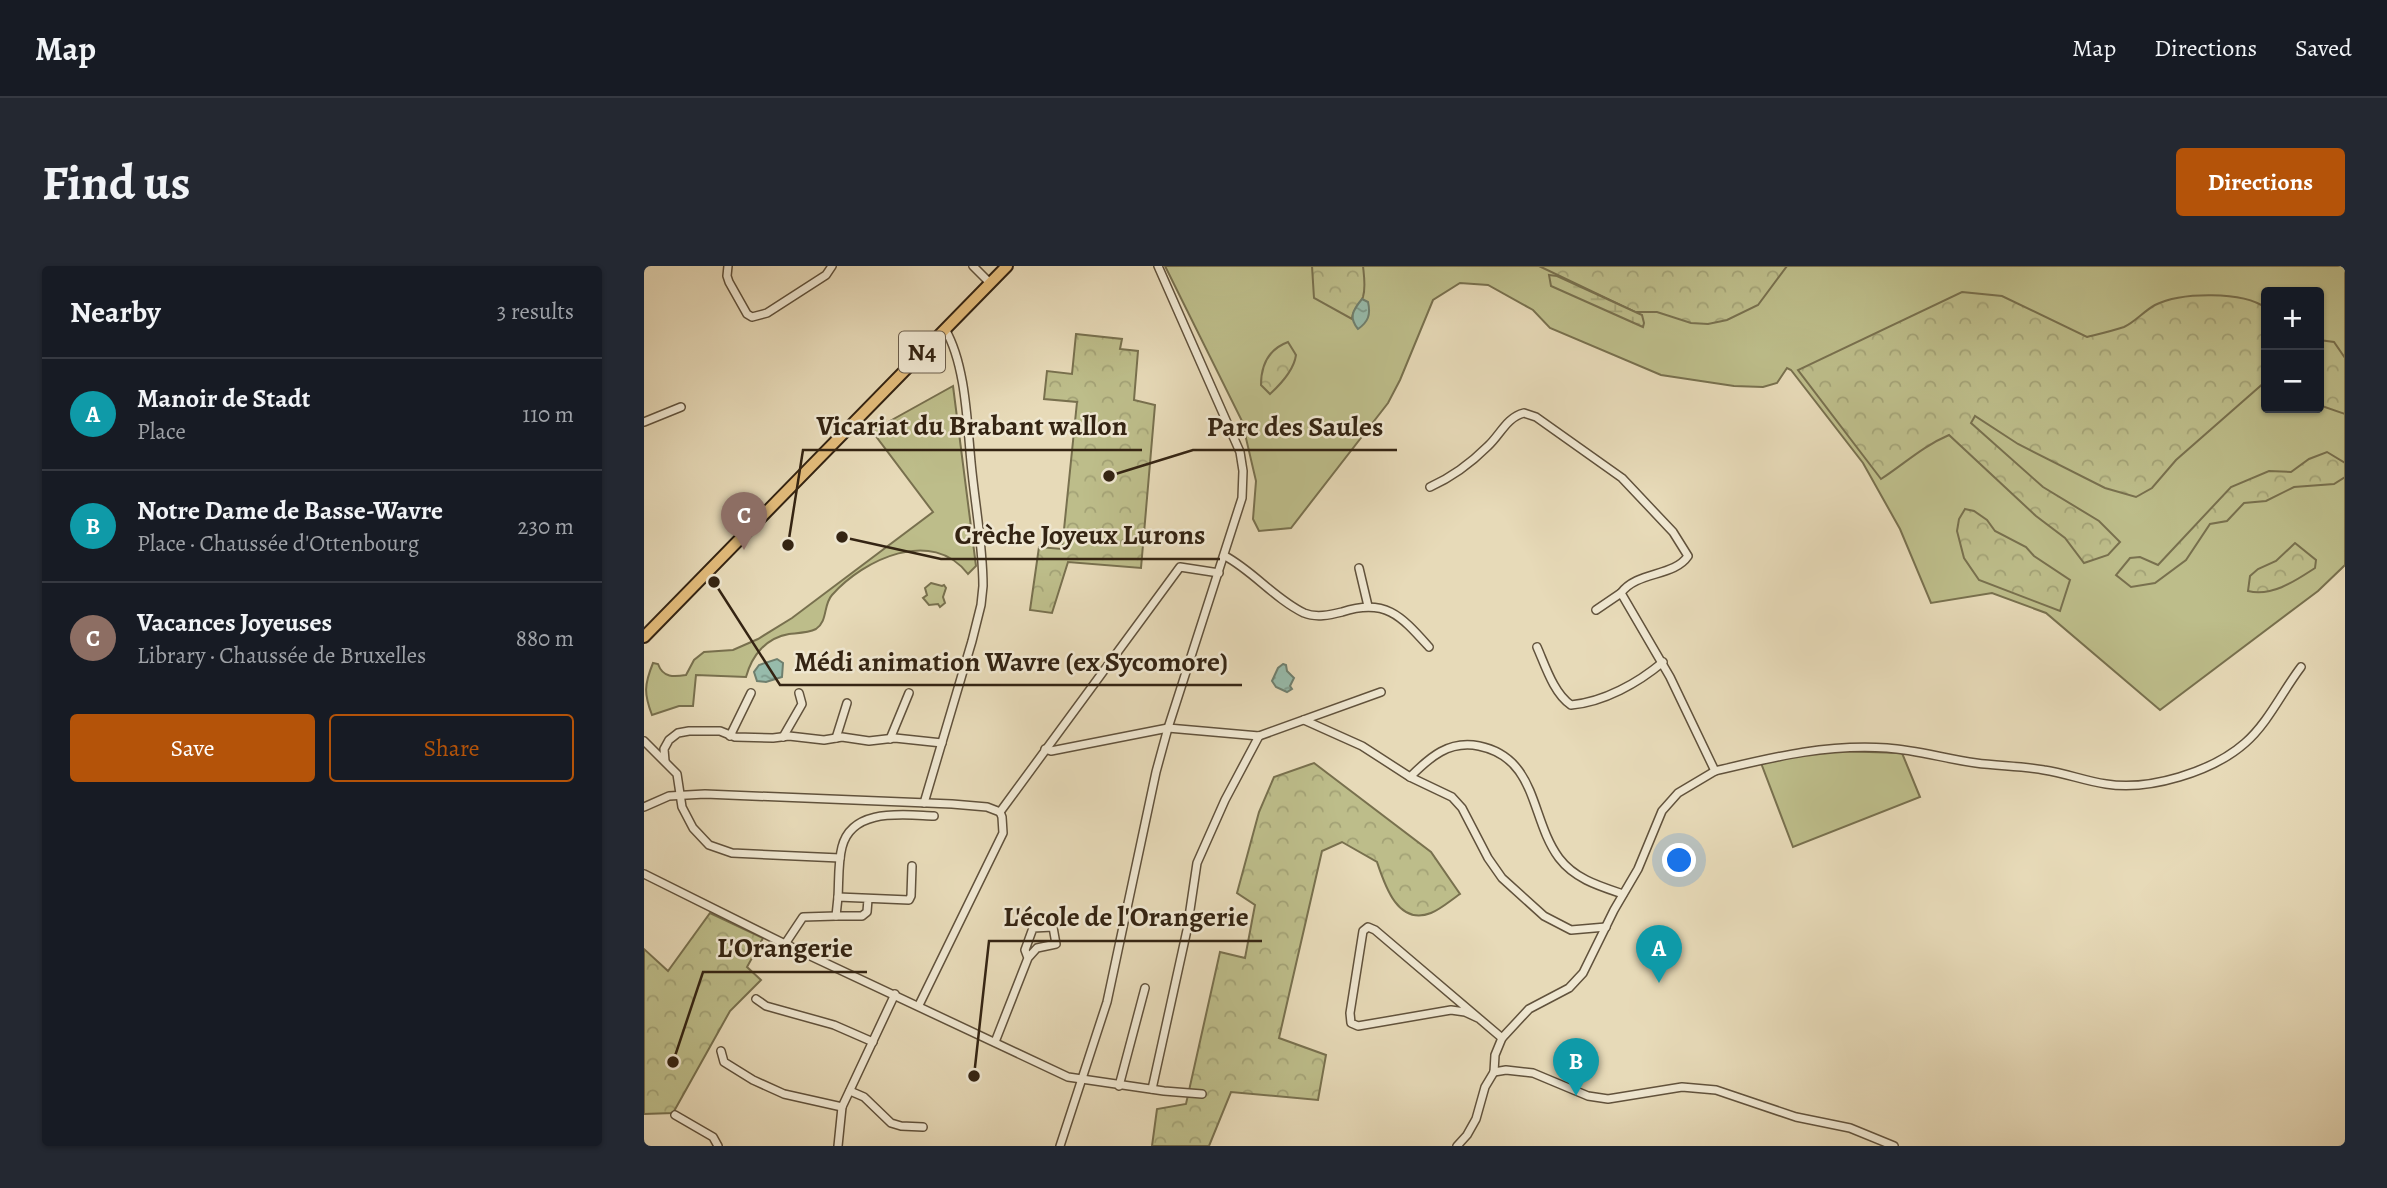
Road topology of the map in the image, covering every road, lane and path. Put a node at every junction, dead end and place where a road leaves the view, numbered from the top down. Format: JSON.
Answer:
{"nodes":[{"id":1,"x":729,"y":266,"type":"edge"},
{"id":2,"x":832,"y":266,"type":"edge"},
{"id":3,"x":973,"y":266,"type":"edge"},
{"id":4,"x":1006,"y":266,"type":"edge"},
{"id":5,"x":1158,"y":266,"type":"edge"},
{"id":6,"x":990,"y":284,"type":"junction"},
{"id":7,"x":945,"y":329,"type":"junction"},
{"id":8,"x":681,"y":407,"type":"dead end"},
{"id":9,"x":644,"y":422,"type":"edge"},
{"id":10,"x":1430,"y":487,"type":"dead end"},
{"id":11,"x":1225,"y":556,"type":"junction"},
{"id":12,"x":1359,"y":568,"type":"dead end"},
{"id":13,"x":1219,"y":573,"type":"junction"},
{"id":14,"x":1621,"y":593,"type":"junction"},
{"id":15,"x":1368,"y":606,"type":"junction"},
{"id":16,"x":1596,"y":610,"type":"dead end"},
{"id":17,"x":644,"y":636,"type":"edge"},
{"id":18,"x":1429,"y":647,"type":"dead end"},
{"id":19,"x":1537,"y":647,"type":"dead end"},
{"id":20,"x":1662,"y":662,"type":"junction"},
{"id":21,"x":2301,"y":667,"type":"dead end"},
{"id":22,"x":1381,"y":692,"type":"dead end"},
{"id":23,"x":751,"y":693,"type":"dead end"},
{"id":24,"x":799,"y":693,"type":"dead end"},
{"id":25,"x":909,"y":693,"type":"dead end"},
{"id":26,"x":847,"y":703,"type":"dead end"},
{"id":27,"x":1304,"y":720,"type":"junction"},
{"id":28,"x":1168,"y":728,"type":"junction"},
{"id":29,"x":730,"y":736,"type":"junction"},
{"id":30,"x":1259,"y":736,"type":"junction"},
{"id":31,"x":783,"y":737,"type":"junction"},
{"id":32,"x":836,"y":738,"type":"junction"},
{"id":33,"x":890,"y":738,"type":"junction"},
{"id":34,"x":644,"y":741,"type":"edge"},
{"id":35,"x":942,"y":743,"type":"junction"},
{"id":36,"x":1045,"y":749,"type":"junction"},
{"id":37,"x":665,"y":761,"type":"junction"},
{"id":38,"x":1715,"y":771,"type":"junction"},
{"id":39,"x":1410,"y":777,"type":"junction"},
{"id":40,"x":679,"y":794,"type":"junction"},
{"id":41,"x":898,"y":802,"type":"junction"},
{"id":42,"x":914,"y":803,"type":"junction"},
{"id":43,"x":924,"y":803,"type":"junction"},
{"id":44,"x":644,"y":807,"type":"edge"},
{"id":45,"x":1000,"y":812,"type":"junction"},
{"id":46,"x":897,"y":815,"type":"junction"},
{"id":47,"x":913,"y":815,"type":"junction"},
{"id":48,"x":934,"y":816,"type":"dead end"},
{"id":49,"x":840,"y":858,"type":"junction"},
{"id":50,"x":912,"y":866,"type":"dead end"},
{"id":51,"x":644,"y":874,"type":"edge"},
{"id":52,"x":1623,"y":894,"type":"junction"},
{"id":53,"x":838,"y":897,"type":"junction"},
{"id":54,"x":868,"y":899,"type":"junction"},
{"id":55,"x":836,"y":916,"type":"junction"},
{"id":56,"x":1606,"y":927,"type":"junction"},
{"id":57,"x":785,"y":943,"type":"junction"},
{"id":58,"x":1028,"y":958,"type":"junction"},
{"id":59,"x":1145,"y":988,"type":"dead end"},
{"id":60,"x":895,"y":995,"type":"junction"},
{"id":61,"x":756,"y":999,"type":"dead end"},
{"id":62,"x":919,"y":1006,"type":"junction"},
{"id":63,"x":1478,"y":1018,"type":"junction"},
{"id":64,"x":1503,"y":1038,"type":"junction"},
{"id":65,"x":873,"y":1042,"type":"junction"},
{"id":66,"x":995,"y":1042,"type":"junction"},
{"id":67,"x":721,"y":1051,"type":"dead end"},
{"id":68,"x":1494,"y":1072,"type":"junction"},
{"id":69,"x":1081,"y":1081,"type":"junction"},
{"id":70,"x":1119,"y":1086,"type":"junction"},
{"id":71,"x":1152,"y":1089,"type":"junction"},
{"id":72,"x":850,"y":1091,"type":"junction"},
{"id":73,"x":1202,"y":1094,"type":"dead end"},
{"id":74,"x":842,"y":1107,"type":"junction"},
{"id":75,"x":675,"y":1115,"type":"dead end"},
{"id":76,"x":923,"y":1127,"type":"dead end"},
{"id":77,"x":718,"y":1146,"type":"edge"},
{"id":78,"x":838,"y":1146,"type":"edge"},
{"id":79,"x":1060,"y":1146,"type":"edge"},
{"id":80,"x":1457,"y":1146,"type":"edge"},
{"id":81,"x":1894,"y":1146,"type":"edge"}],
"edges":[{"from":1,"to":2,"type":"street"},
{"from":3,"to":6,"type":"street"},
{"from":4,"to":6,"type":"main road","number":"N4"},
{"from":5,"to":11,"type":"street"},
{"from":6,"to":7,"type":"main road","number":"N4"},
{"from":7,"to":17,"type":"main road","number":"N4"},
{"from":7,"to":35,"type":"street"},
{"from":8,"to":9,"type":"street"},
{"from":10,"to":14,"type":"street"},
{"from":11,"to":13,"type":"street"},
{"from":11,"to":15,"type":"street"},
{"from":12,"to":15,"type":"street"},
{"from":13,"to":28,"type":"street"},
{"from":13,"to":36,"type":"street"},
{"from":14,"to":16,"type":"street"},
{"from":14,"to":20,"type":"street"},
{"from":15,"to":18,"type":"street"},
{"from":19,"to":20,"type":"street"},
{"from":20,"to":38,"type":"street"},
{"from":21,"to":38,"type":"street"},
{"from":22,"to":27,"type":"street"},
{"from":23,"to":29,"type":"street"},
{"from":24,"to":31,"type":"street"},
{"from":25,"to":33,"type":"street"},
{"from":26,"to":32,"type":"street"},
{"from":27,"to":30,"type":"street"},
{"from":27,"to":39,"type":"street"},
{"from":28,"to":30,"type":"street"},
{"from":28,"to":36,"type":"street"},
{"from":28,"to":69,"type":"street"},
{"from":29,"to":31,"type":"street"},
{"from":29,"to":37,"type":"street"},
{"from":30,"to":71,"type":"street"},
{"from":31,"to":32,"type":"street"},
{"from":32,"to":33,"type":"street"},
{"from":33,"to":35,"type":"street"},
{"from":34,"to":37,"type":"street"},
{"from":35,"to":43,"type":"street"},
{"from":36,"to":45,"type":"street"},
{"from":37,"to":40,"type":"street"},
{"from":38,"to":52,"type":"street"},
{"from":39,"to":52,"type":"street"},
{"from":39,"to":56,"type":"street"},
{"from":40,"to":41,"type":"street"},
{"from":40,"to":44,"type":"street"},
{"from":40,"to":49,"type":"street"},
{"from":41,"to":42,"type":"street"},
{"from":41,"to":46,"type":"street"},
{"from":42,"to":43,"type":"street"},
{"from":42,"to":47,"type":"street"},
{"from":43,"to":45,"type":"street"},
{"from":45,"to":62,"type":"street"},
{"from":46,"to":47,"type":"street"},
{"from":46,"to":49,"type":"street"},
{"from":47,"to":48,"type":"street"},
{"from":49,"to":53,"type":"street"},
{"from":50,"to":54,"type":"street"},
{"from":51,"to":57,"type":"street"},
{"from":52,"to":56,"type":"street"},
{"from":53,"to":54,"type":"street"},
{"from":53,"to":55,"type":"street"},
{"from":54,"to":55,"type":"street"},
{"from":55,"to":57,"type":"street"},
{"from":56,"to":64,"type":"street"},
{"from":57,"to":60,"type":"street"},
{"from":58,"to":58,"type":"street"},
{"from":58,"to":66,"type":"street"},
{"from":59,"to":70,"type":"street"},
{"from":60,"to":62,"type":"street"},
{"from":60,"to":65,"type":"street"},
{"from":61,"to":65,"type":"street"},
{"from":62,"to":66,"type":"street"},
{"from":63,"to":63,"type":"street"},
{"from":63,"to":64,"type":"street"},
{"from":64,"to":68,"type":"street"},
{"from":65,"to":72,"type":"street"},
{"from":66,"to":69,"type":"street"},
{"from":67,"to":74,"type":"street"},
{"from":68,"to":80,"type":"street"},
{"from":68,"to":81,"type":"street"},
{"from":69,"to":70,"type":"street"},
{"from":69,"to":79,"type":"street"},
{"from":70,"to":71,"type":"street"},
{"from":71,"to":73,"type":"street"},
{"from":72,"to":74,"type":"street"},
{"from":72,"to":76,"type":"street"},
{"from":74,"to":78,"type":"street"},
{"from":75,"to":77,"type":"street"}]}
